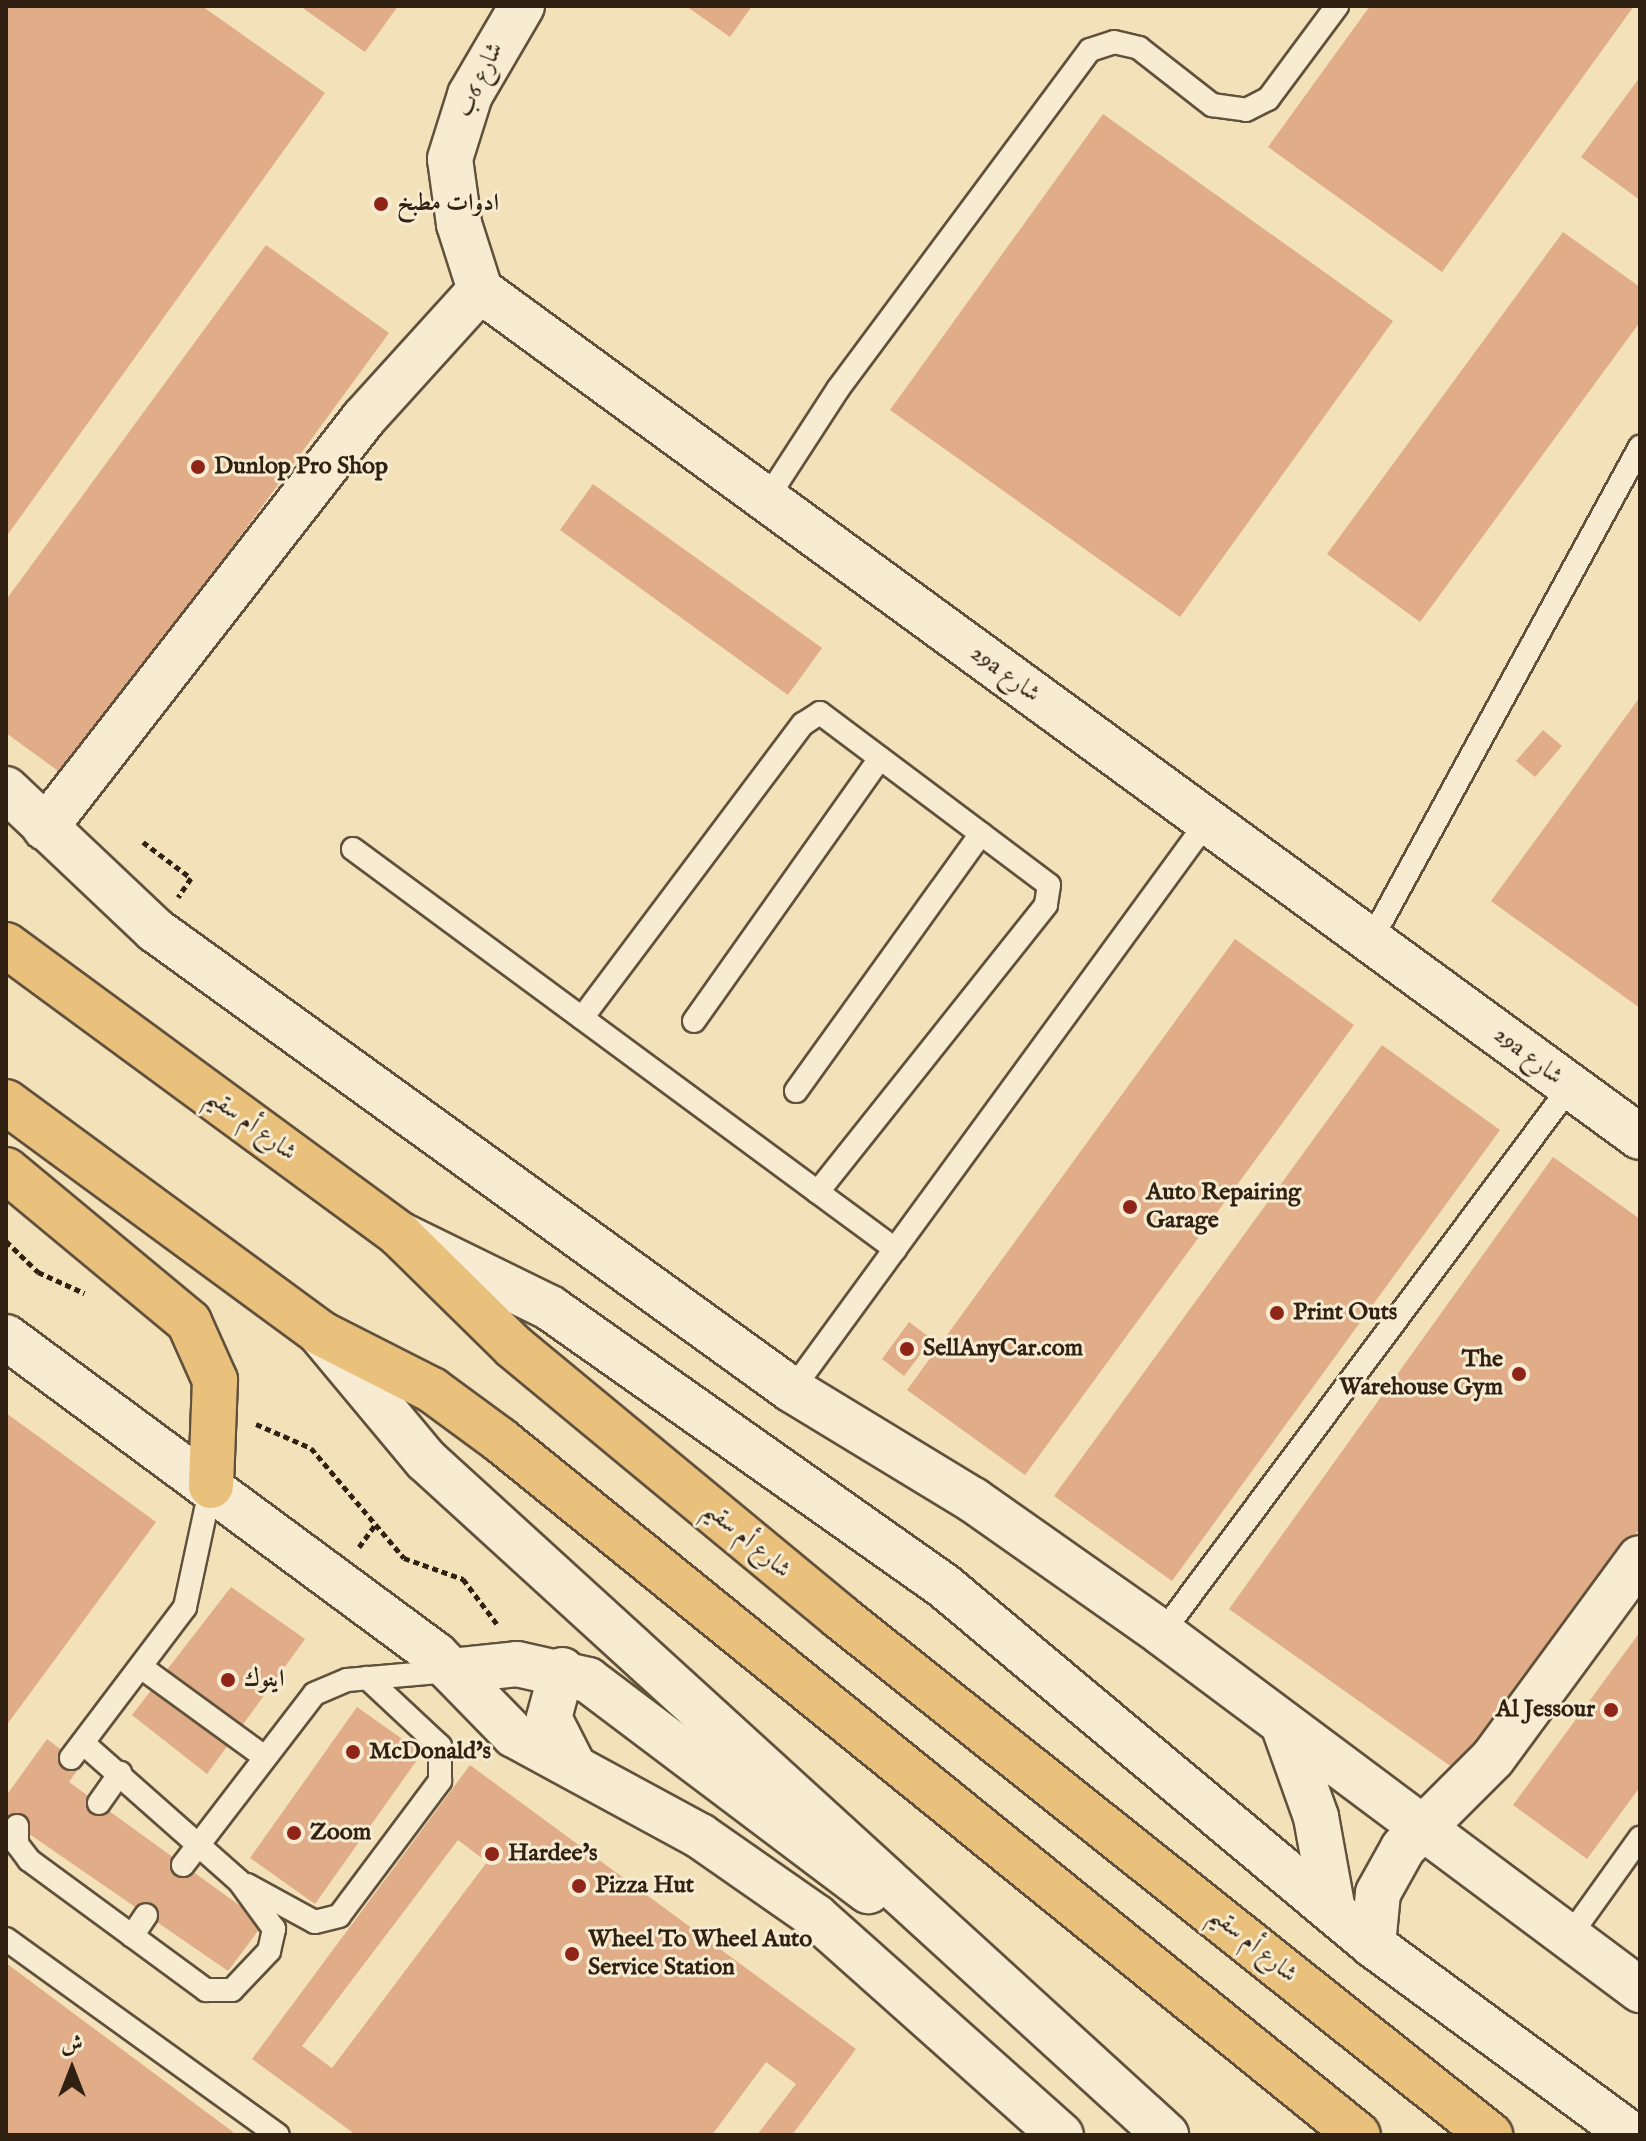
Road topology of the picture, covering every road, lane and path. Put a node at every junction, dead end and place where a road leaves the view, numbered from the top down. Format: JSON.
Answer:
{"nodes":[{"id":1,"x":522,"y":6,"type":"edge"},
{"id":2,"x":1337,"y":6,"type":"edge"},
{"id":3,"x":480,"y":290,"type":"junction"},
{"id":4,"x":1640,"y":447,"type":"edge"},
{"id":5,"x":766,"y":500,"type":"junction"},
{"id":6,"x":880,"y":758,"type":"junction"},
{"id":7,"x":6,"y":789,"type":"edge"},
{"id":8,"x":1207,"y":822,"type":"junction"},
{"id":9,"x":45,"y":828,"type":"junction"},
{"id":10,"x":981,"y":834,"type":"junction"},
{"id":11,"x":143,"y":842,"type":"dead end"},
{"id":12,"x":353,"y":849,"type":"dead end"},
{"id":13,"x":173,"y":904,"type":"dead end"},
{"id":14,"x":1371,"y":940,"type":"junction"},
{"id":15,"x":6,"y":945,"type":"edge"},
{"id":16,"x":582,"y":1018,"type":"junction"},
{"id":17,"x":694,"y":1021,"type":"dead end"},
{"id":18,"x":1570,"y":1087,"type":"junction"},
{"id":19,"x":796,"y":1091,"type":"dead end"},
{"id":20,"x":6,"y":1102,"type":"edge"},
{"id":21,"x":1640,"y":1137,"type":"edge"},
{"id":22,"x":6,"y":1170,"type":"edge"},
{"id":23,"x":818,"y":1192,"type":"junction"},
{"id":24,"x":399,"y":1234,"type":"junction"},
{"id":25,"x":6,"y":1241,"type":"edge"},
{"id":26,"x":895,"y":1249,"type":"junction"},
{"id":27,"x":93,"y":1297,"type":"dead end"},
{"id":28,"x":320,"y":1333,"type":"junction"},
{"id":29,"x":6,"y":1337,"type":"edge"},
{"id":30,"x":792,"y":1390,"type":"junction"},
{"id":31,"x":217,"y":1411,"type":"junction"},
{"id":32,"x":211,"y":1486,"type":"junction"},
{"id":33,"x":1640,"y":1558,"type":"edge"},
{"id":34,"x":1162,"y":1633,"type":"junction"},
{"id":35,"x":517,"y":1664,"type":"junction"},
{"id":36,"x":141,"y":1667,"type":"junction"},
{"id":37,"x":562,"y":1670,"type":"junction"},
{"id":38,"x":452,"y":1671,"type":"junction"},
{"id":39,"x":367,"y":1678,"type":"junction"},
{"id":40,"x":1284,"y":1727,"type":"junction"},
{"id":41,"x":263,"y":1756,"type":"junction"},
{"id":42,"x":574,"y":1767,"type":"junction"},
{"id":43,"x":120,"y":1773,"type":"junction"},
{"id":44,"x":99,"y":1803,"type":"dead end"},
{"id":45,"x":17,"y":1826,"type":"dead end"},
{"id":46,"x":1422,"y":1830,"type":"junction"},
{"id":47,"x":1640,"y":1838,"type":"edge"},
{"id":48,"x":199,"y":1843,"type":"junction"},
{"id":49,"x":183,"y":1865,"type":"dead end"},
{"id":50,"x":239,"y":1881,"type":"junction"},
{"id":51,"x":1333,"y":1911,"type":"junction"},
{"id":52,"x":927,"y":1914,"type":"junction"},
{"id":53,"x":146,"y":1915,"type":"dead end"},
{"id":54,"x":132,"y":1936,"type":"junction"},
{"id":55,"x":1569,"y":1937,"type":"junction"},
{"id":56,"x":6,"y":1939,"type":"edge"},
{"id":57,"x":1373,"y":1945,"type":"junction"},
{"id":58,"x":1640,"y":1990,"type":"edge"},
{"id":59,"x":278,"y":2135,"type":"edge"},
{"id":60,"x":1061,"y":2135,"type":"edge"},
{"id":61,"x":1166,"y":2135,"type":"edge"},
{"id":62,"x":1358,"y":2135,"type":"edge"},
{"id":63,"x":1490,"y":2135,"type":"edge"},
{"id":64,"x":1632,"y":2135,"type":"edge"}],
"edges":[{"from":1,"to":3,"type":"street","name":"شارع 6ب"},
{"from":2,"to":5,"type":"lane"},
{"from":3,"to":5,"type":"street","name":"29a شارع"},
{"from":3,"to":9,"type":"street"},
{"from":4,"to":14,"type":"lane"},
{"from":5,"to":8,"type":"street","name":"29a شارع"},
{"from":6,"to":10,"type":"lane"},
{"from":6,"to":16,"type":"lane"},
{"from":6,"to":17,"type":"lane"},
{"from":7,"to":9,"type":"street"},
{"from":8,"to":14,"type":"street","name":"29a شارع"},
{"from":8,"to":26,"type":"lane"},
{"from":9,"to":30,"type":"street"},
{"from":10,"to":19,"type":"lane"},
{"from":10,"to":23,"type":"lane"},
{"from":11,"to":13,"type":"path"},
{"from":12,"to":16,"type":"lane"},
{"from":14,"to":18,"type":"street","name":"29a شارع"},
{"from":15,"to":24,"type":"main road","name":"شارع أم سقيم"},
{"from":16,"to":23,"type":"lane"},
{"from":18,"to":21,"type":"street","name":"29a شارع"},
{"from":18,"to":34,"type":"lane"},
{"from":20,"to":28,"type":"main road"},
{"from":22,"to":31,"type":"main road"},
{"from":23,"to":26,"type":"lane"},
{"from":24,"to":51,"type":"street"},
{"from":24,"to":63,"type":"main road","name":"شارع أم سقيم"},
{"from":25,"to":27,"type":"path"},
{"from":26,"to":30,"type":"lane"},
{"from":28,"to":52,"type":"street"},
{"from":28,"to":62,"type":"main road"},
{"from":29,"to":32,"type":"street"},
{"from":30,"to":34,"type":"street"},
{"from":31,"to":32,"type":"main road"},
{"from":31,"to":35,"type":"path"},
{"from":32,"to":36,"type":"lane"},
{"from":32,"to":38,"type":"street"},
{"from":33,"to":46,"type":"street"},
{"from":34,"to":40,"type":"street"},
{"from":35,"to":37,"type":"street"},
{"from":35,"to":38,"type":"street"},
{"from":36,"to":41,"type":"lane"},
{"from":36,"to":43,"type":"lane"},
{"from":37,"to":42,"type":"street"},
{"from":37,"to":52,"type":"street"},
{"from":38,"to":39,"type":"lane"},
{"from":38,"to":42,"type":"street"},
{"from":39,"to":41,"type":"lane"},
{"from":39,"to":50,"type":"lane"},
{"from":40,"to":46,"type":"street"},
{"from":40,"to":51,"type":"street"},
{"from":41,"to":48,"type":"lane"},
{"from":42,"to":60,"type":"street"},
{"from":43,"to":44,"type":"lane"},
{"from":43,"to":48,"type":"lane"},
{"from":45,"to":54,"type":"lane"},
{"from":46,"to":55,"type":"street"},
{"from":46,"to":57,"type":"street"},
{"from":47,"to":55,"type":"lane"},
{"from":48,"to":49,"type":"lane"},
{"from":48,"to":50,"type":"lane"},
{"from":50,"to":54,"type":"lane"},
{"from":51,"to":57,"type":"street"},
{"from":52,"to":61,"type":"street"},
{"from":53,"to":54,"type":"lane"},
{"from":55,"to":58,"type":"street"},
{"from":56,"to":59,"type":"lane"},
{"from":57,"to":64,"type":"street"}]}
